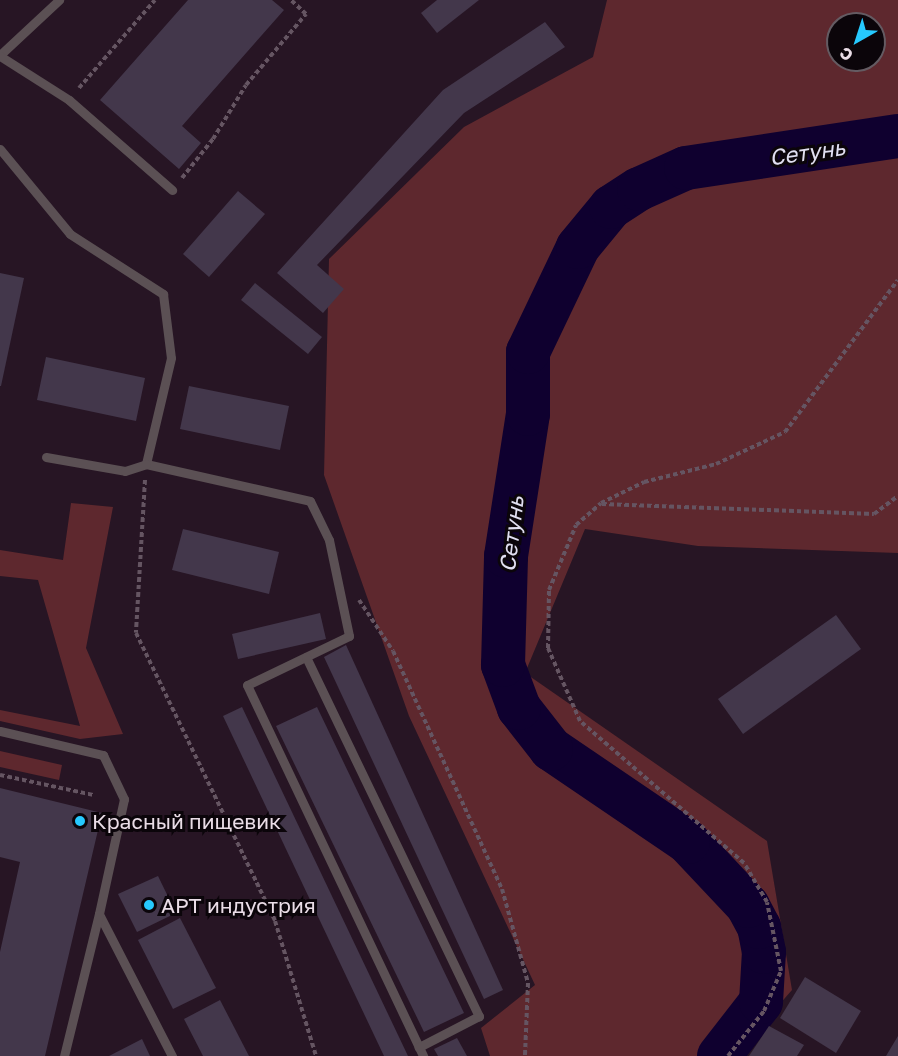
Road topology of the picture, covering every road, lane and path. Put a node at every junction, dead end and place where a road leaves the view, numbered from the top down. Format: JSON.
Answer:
{"nodes":[{"id":1,"x":59,"y":0,"type":"edge"},
{"id":2,"x":155,"y":0,"type":"edge"},
{"id":3,"x":291,"y":0,"type":"edge"},
{"id":4,"x":0,"y":56,"type":"edge"},
{"id":5,"x":69,"y":100,"type":"junction"},
{"id":6,"x":0,"y":149,"type":"edge"},
{"id":7,"x":172,"y":190,"type":"joint"},
{"id":8,"x":898,"y":280,"type":"edge"},
{"id":9,"x":46,"y":457,"type":"dead end"},
{"id":10,"x":146,"y":464,"type":"junction"},
{"id":11,"x":898,"y":496,"type":"edge"},
{"id":12,"x":601,"y":504,"type":"junction"},
{"id":13,"x":356,"y":595,"type":"dead end"},
{"id":14,"x":306,"y":657,"type":"junction"},
{"id":15,"x":0,"y":730,"type":"edge"},
{"id":16,"x":0,"y":775,"type":"edge"},
{"id":17,"x":93,"y":795,"type":"dead end"},
{"id":18,"x":99,"y":914,"type":"junction"},
{"id":19,"x":421,"y":1052,"type":"edge"},
{"id":20,"x":64,"y":1056,"type":"edge"},
{"id":21,"x":172,"y":1056,"type":"edge"},
{"id":22,"x":316,"y":1056,"type":"edge"},
{"id":23,"x":525,"y":1056,"type":"edge"},
{"id":24,"x":728,"y":1056,"type":"edge"}],
"edges":[{"from":1,"to":4,"type":"lane"},
{"from":2,"to":5,"type":"path"},
{"from":3,"to":7,"type":"path"},
{"from":4,"to":5,"type":"lane"},
{"from":5,"to":7,"type":"lane"},
{"from":6,"to":10,"type":"lane"},
{"from":8,"to":12,"type":"path"},
{"from":9,"to":10,"type":"lane"},
{"from":10,"to":14,"type":"lane"},
{"from":10,"to":22,"type":"path"},
{"from":11,"to":12,"type":"path"},
{"from":12,"to":24,"type":"path"},
{"from":13,"to":23,"type":"path"},
{"from":14,"to":19,"type":"lane"},
{"from":14,"to":19,"type":"lane"},
{"from":15,"to":18,"type":"lane"},
{"from":16,"to":17,"type":"path"},
{"from":18,"to":20,"type":"lane"},
{"from":18,"to":21,"type":"lane"}]}
